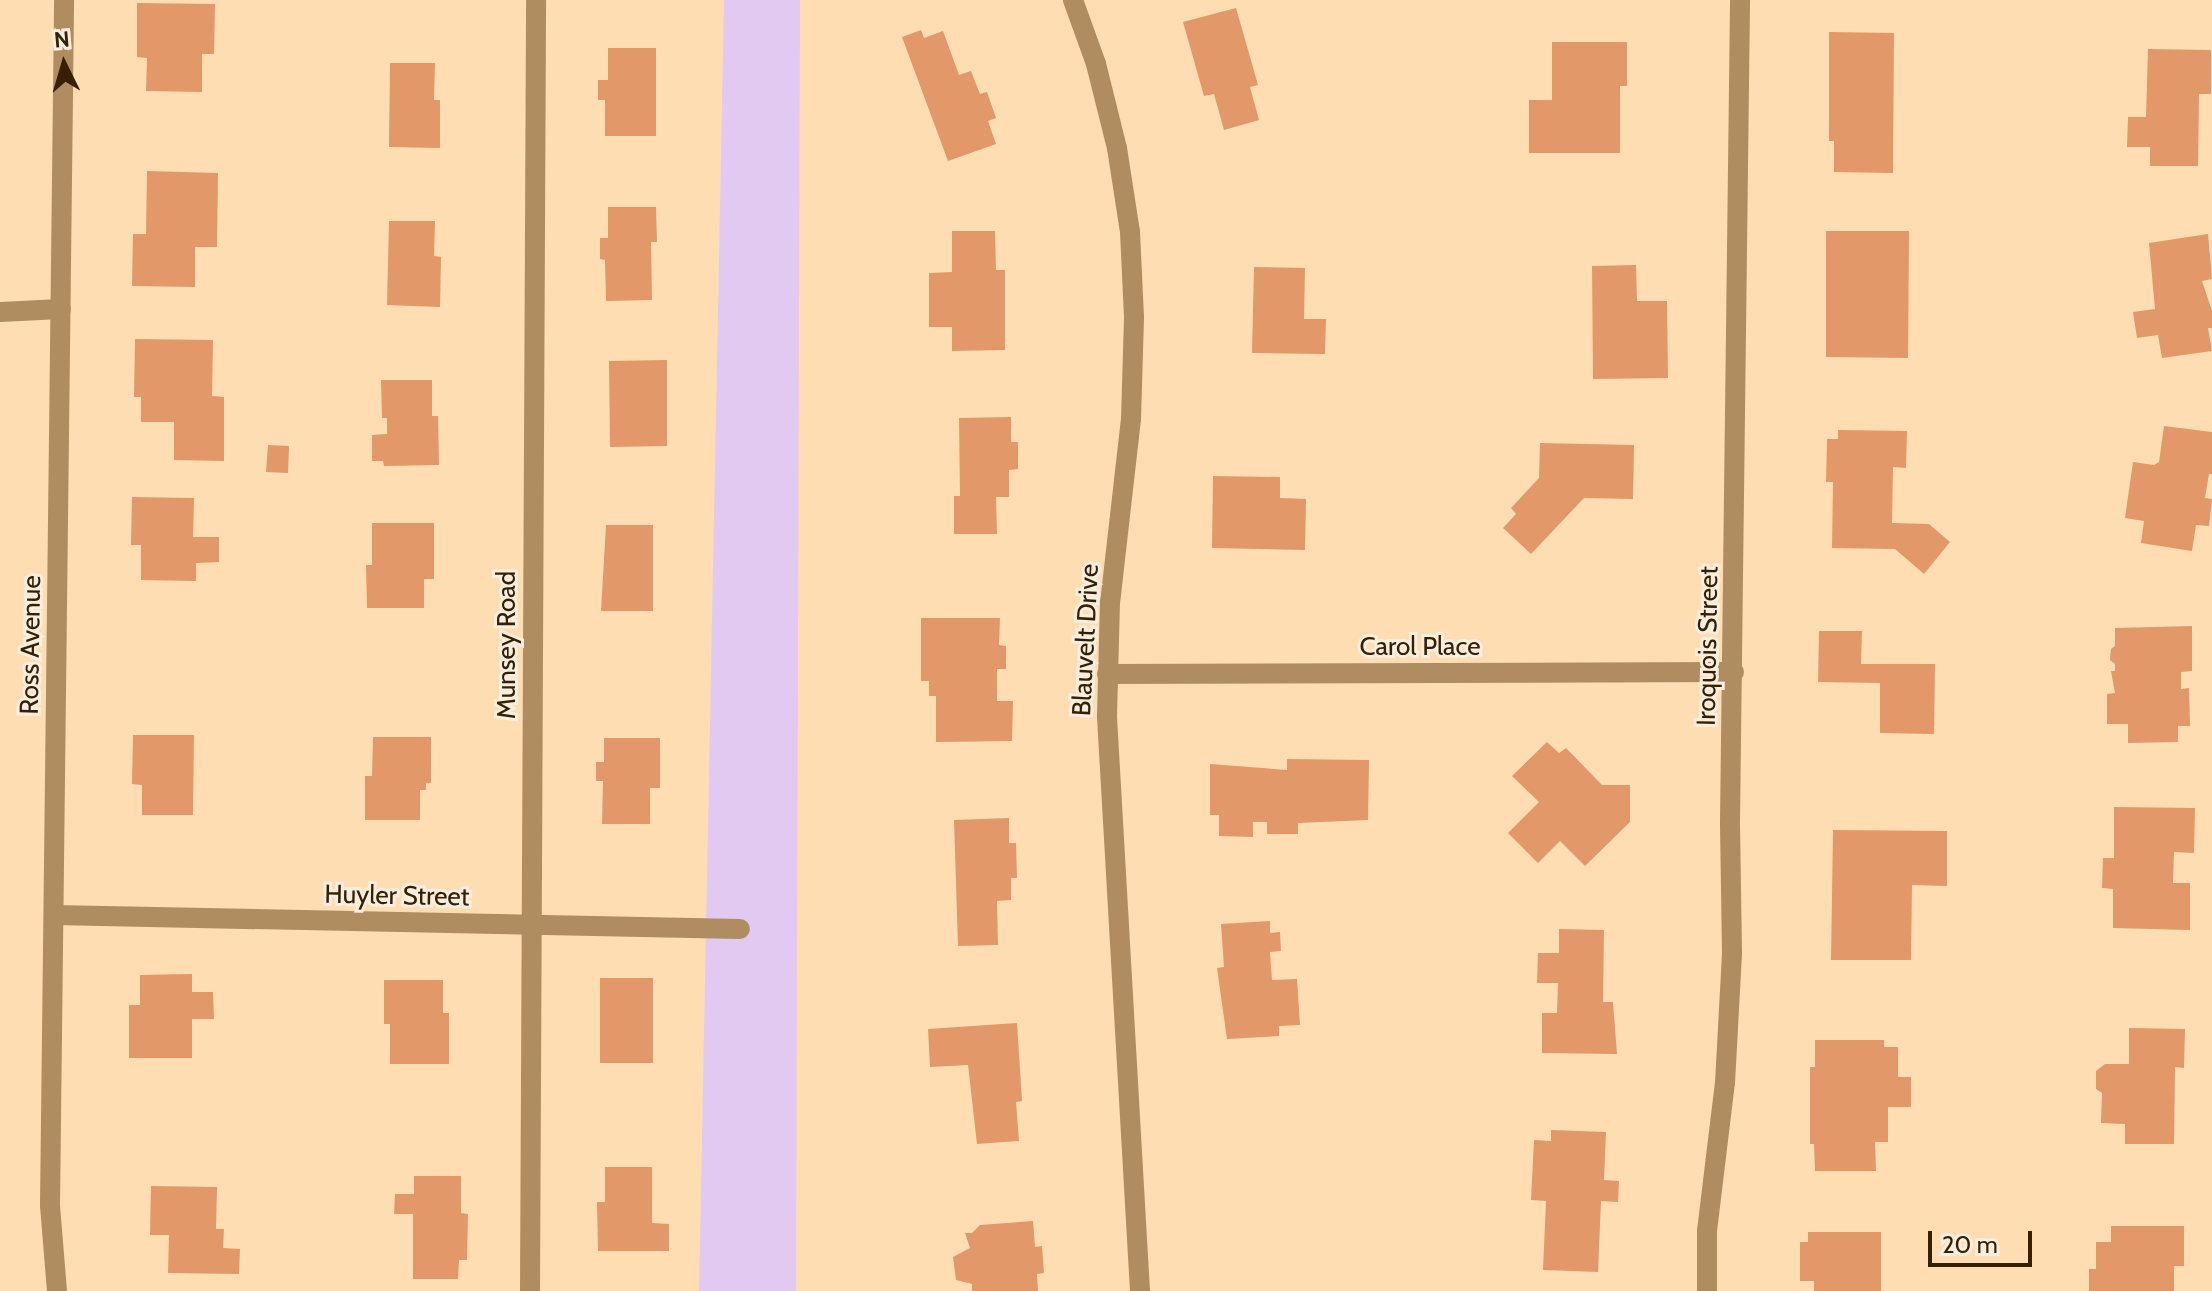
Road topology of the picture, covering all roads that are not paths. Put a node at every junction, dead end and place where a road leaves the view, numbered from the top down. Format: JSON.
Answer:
{"nodes":[{"id":1,"x":64,"y":0,"type":"edge"},
{"id":2,"x":536,"y":0,"type":"edge"},
{"id":3,"x":1073,"y":0,"type":"edge"},
{"id":4,"x":1740,"y":0,"type":"edge"},
{"id":5,"x":61,"y":309,"type":"junction"},
{"id":6,"x":0,"y":312,"type":"edge"},
{"id":7,"x":1734,"y":672,"type":"junction"},
{"id":8,"x":1107,"y":674,"type":"junction"},
{"id":9,"x":54,"y":915,"type":"junction"},
{"id":10,"x":532,"y":925,"type":"junction"},
{"id":11,"x":740,"y":929,"type":"dead end"},
{"id":12,"x":57,"y":1291,"type":"edge"},
{"id":13,"x":530,"y":1291,"type":"edge"},
{"id":14,"x":1140,"y":1291,"type":"edge"},
{"id":15,"x":1707,"y":1291,"type":"edge"}],
"edges":[{"from":1,"to":5,"type":"street","name":"Ross Avenue"},
{"from":2,"to":10,"type":"street","name":"Munsey Road"},
{"from":3,"to":8,"type":"street","name":"Blauvelt Drive"},
{"from":4,"to":7,"type":"street","name":"Iroquois Street"},
{"from":5,"to":6,"type":"street"},
{"from":5,"to":9,"type":"street","name":"Ross Avenue"},
{"from":7,"to":8,"type":"street","name":"Carol Place"},
{"from":7,"to":15,"type":"street","name":"Iroquois Street"},
{"from":8,"to":14,"type":"street","name":"Blauvelt Drive"},
{"from":9,"to":10,"type":"street","name":"Huyler Street"},
{"from":9,"to":12,"type":"street","name":"Ross Avenue"},
{"from":10,"to":11,"type":"street","name":"Huyler Street"},
{"from":10,"to":13,"type":"street","name":"Munsey Road"}]}
